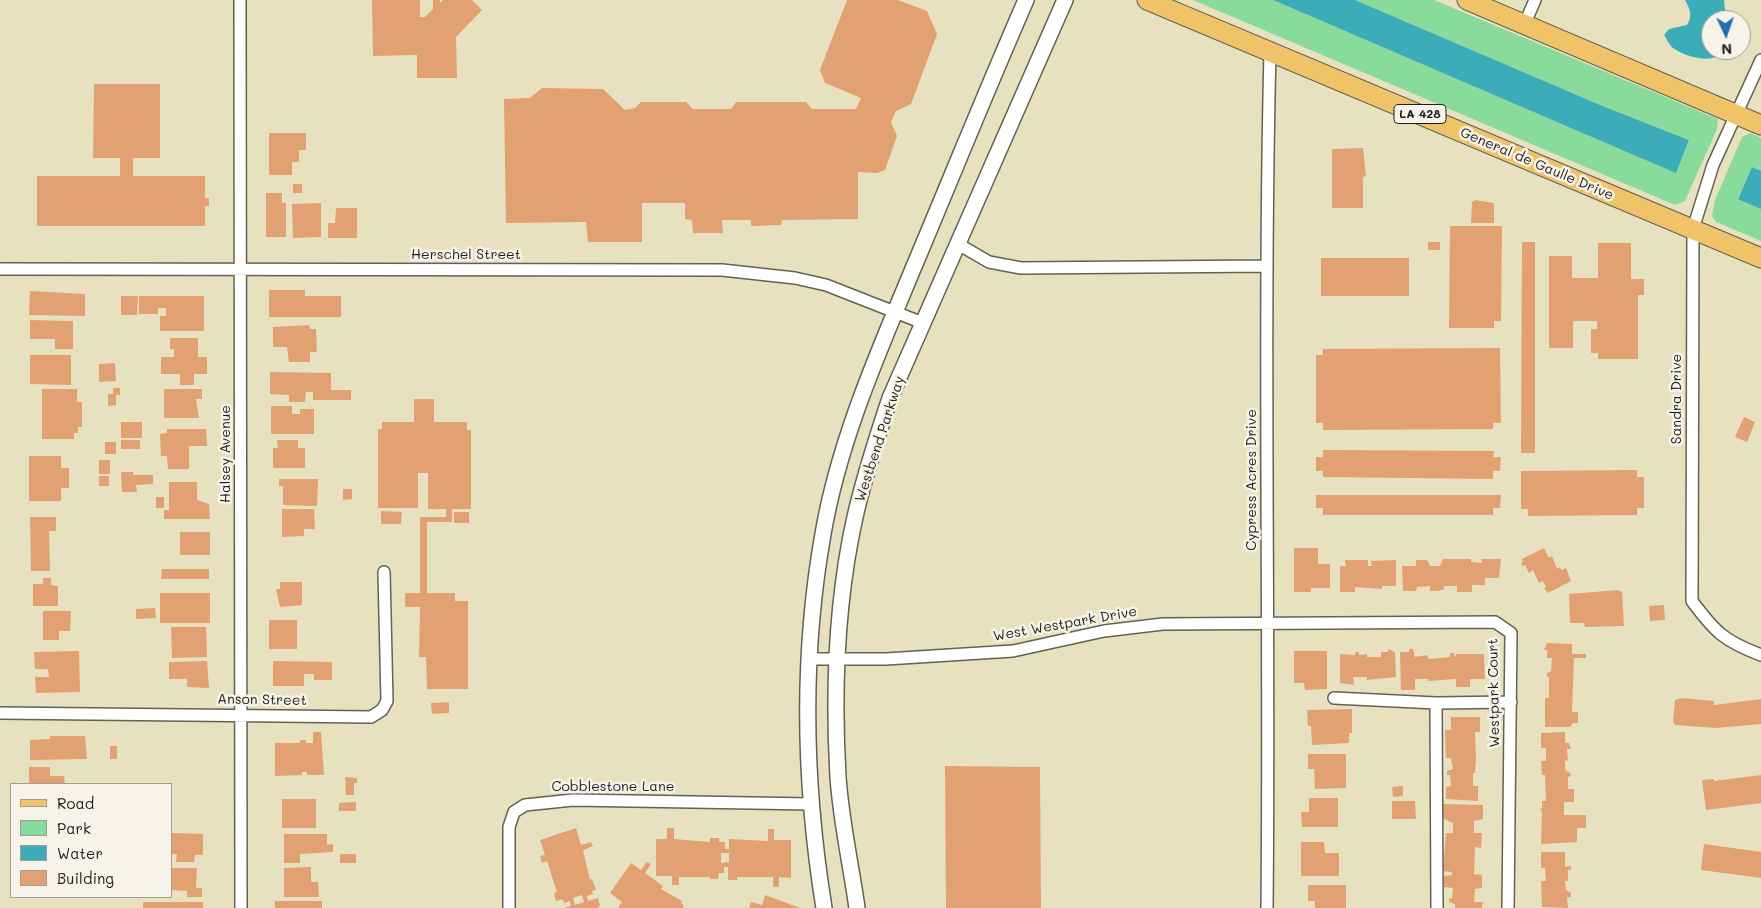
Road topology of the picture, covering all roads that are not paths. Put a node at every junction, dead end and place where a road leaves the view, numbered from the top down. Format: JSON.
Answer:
{"nodes":[{"id":1,"x":240,"y":0,"type":"edge"},
{"id":2,"x":1026,"y":0,"type":"edge"},
{"id":3,"x":1065,"y":0,"type":"edge"},
{"id":4,"x":1147,"y":0,"type":"edge"},
{"id":5,"x":1467,"y":0,"type":"edge"},
{"id":6,"x":1535,"y":0,"type":"edge"},
{"id":7,"x":1525,"y":23,"type":"junction"},
{"id":8,"x":1270,"y":51,"type":"junction"},
{"id":9,"x":1761,"y":60,"type":"edge"},
{"id":10,"x":1736,"y":115,"type":"junction"},
{"id":11,"x":1761,"y":126,"type":"edge"},
{"id":12,"x":1693,"y":229,"type":"junction"},
{"id":13,"x":958,"y":244,"type":"junction"},
{"id":14,"x":1761,"y":258,"type":"edge"},
{"id":15,"x":1266,"y":266,"type":"junction"},
{"id":16,"x":0,"y":269,"type":"edge"},
{"id":17,"x":240,"y":270,"type":"junction"},
{"id":18,"x":896,"y":311,"type":"junction"},
{"id":19,"x":923,"y":322,"type":"junction"},
{"id":20,"x":384,"y":572,"type":"dead end"},
{"id":21,"x":1267,"y":622,"type":"junction"},
{"id":22,"x":1761,"y":655,"type":"edge"},
{"id":23,"x":808,"y":658,"type":"junction"},
{"id":24,"x":837,"y":660,"type":"junction"},
{"id":25,"x":1334,"y":698,"type":"dead end"},
{"id":26,"x":1511,"y":702,"type":"junction"},
{"id":27,"x":1436,"y":703,"type":"junction"},
{"id":28,"x":0,"y":713,"type":"edge"},
{"id":29,"x":242,"y":715,"type":"junction"},
{"id":30,"x":811,"y":804,"type":"junction"},
{"id":31,"x":241,"y":908,"type":"edge"},
{"id":32,"x":509,"y":908,"type":"edge"},
{"id":33,"x":824,"y":908,"type":"edge"},
{"id":34,"x":858,"y":908,"type":"edge"},
{"id":35,"x":1267,"y":908,"type":"edge"},
{"id":36,"x":1437,"y":908,"type":"edge"},
{"id":37,"x":1508,"y":908,"type":"edge"}],
"edges":[{"from":1,"to":17,"type":"street","name":"Halsey Avenue"},
{"from":2,"to":18,"type":"street","name":"Westbend Parkway"},
{"from":3,"to":13,"type":"street","name":"Westbend Parkway"},
{"from":4,"to":8,"type":"main road","name":"General de Gaulle Drive","number":"LA 428"},
{"from":5,"to":7,"type":"main road"},
{"from":6,"to":7,"type":"street"},
{"from":7,"to":10,"type":"main road"},
{"from":8,"to":12,"type":"main road","name":"General de Gaulle Drive","number":"LA 428"},
{"from":8,"to":15,"type":"street","name":"Cypress Acres Drive"},
{"from":9,"to":10,"type":"street","name":"Sandra Drive"},
{"from":10,"to":11,"type":"main road"},
{"from":10,"to":12,"type":"street","name":"Sandra Drive"},
{"from":12,"to":14,"type":"main road","name":"General de Gaulle Drive","number":"LA 428"},
{"from":12,"to":22,"type":"street","name":"Sandra Drive"},
{"from":13,"to":15,"type":"street"},
{"from":13,"to":19,"type":"street","name":"Westbend Parkway"},
{"from":15,"to":21,"type":"street","name":"Cypress Acres Drive"},
{"from":16,"to":17,"type":"street","name":"Herschel Street"},
{"from":17,"to":18,"type":"street","name":"Herschel Street"},
{"from":17,"to":29,"type":"street","name":"Halsey Avenue"},
{"from":18,"to":19,"type":"street","name":"Herschel Street"},
{"from":18,"to":23,"type":"street","name":"Westbend Parkway"},
{"from":19,"to":24,"type":"street","name":"Westbend Parkway"},
{"from":20,"to":29,"type":"street","name":"Anson Street"},
{"from":21,"to":24,"type":"street","name":"West Westpark Drive"},
{"from":21,"to":26,"type":"street","name":"Westpark Court"},
{"from":21,"to":35,"type":"street","name":"Cypress Acres Drive"},
{"from":23,"to":24,"type":"street","name":"West Westpark Drive"},
{"from":23,"to":30,"type":"street","name":"Westbend Parkway"},
{"from":24,"to":34,"type":"street","name":"Westbend Parkway"},
{"from":25,"to":27,"type":"street"},
{"from":26,"to":27,"type":"street"},
{"from":26,"to":37,"type":"street","name":"Westpark Court"},
{"from":27,"to":36,"type":"street"},
{"from":28,"to":29,"type":"street","name":"Anson Street"},
{"from":29,"to":31,"type":"street","name":"Halsey Avenue"},
{"from":30,"to":32,"type":"street","name":"Cobblestone Lane"},
{"from":30,"to":33,"type":"street","name":"Westbend Parkway"}]}
